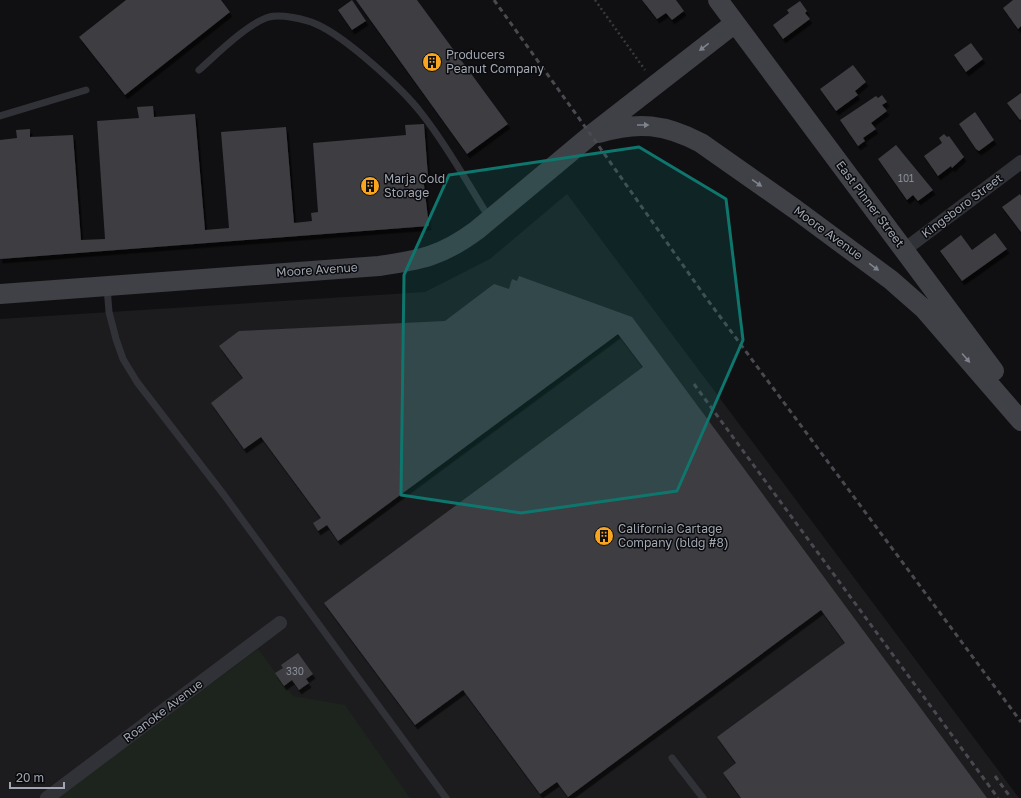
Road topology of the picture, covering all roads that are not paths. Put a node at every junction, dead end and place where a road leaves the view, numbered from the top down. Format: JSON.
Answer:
{"nodes":[{"id":1,"x":718,"y":0,"type":"edge"},
{"id":2,"x":735,"y":23,"type":"junction"},
{"id":3,"x":199,"y":70,"type":"dead end"},
{"id":4,"x":86,"y":90,"type":"dead end"},
{"id":5,"x":0,"y":116,"type":"edge"},
{"id":6,"x":591,"y":135,"type":"junction"},
{"id":7,"x":1021,"y":162,"type":"edge"},
{"id":8,"x":490,"y":219,"type":"junction"},
{"id":9,"x":904,"y":250,"type":"junction"},
{"id":10,"x":107,"y":285,"type":"junction"},
{"id":11,"x":0,"y":294,"type":"edge"},
{"id":12,"x":1021,"y":408,"type":"edge"},
{"id":13,"x":1021,"y":420,"type":"edge"},
{"id":14,"x":280,"y":623,"type":"dead end"},
{"id":15,"x":672,"y":758,"type":"dead end"},
{"id":16,"x":47,"y":798,"type":"edge"},
{"id":17,"x":446,"y":798,"type":"edge"},
{"id":18,"x":703,"y":798,"type":"edge"}],
"edges":[{"from":1,"to":2,"type":"street","name":"East Pinner Street"},
{"from":2,"to":6,"type":"street","name":"Moore Avenue","one_way":true},
{"from":2,"to":9,"type":"street","name":"East Pinner Street"},
{"from":3,"to":8,"type":"lane"},
{"from":4,"to":5,"type":"lane"},
{"from":6,"to":8,"type":"street","name":"Moore Avenue"},
{"from":6,"to":13,"type":"street","name":"Moore Avenue","one_way":true},
{"from":7,"to":9,"type":"street","name":"Kingsboro Street"},
{"from":8,"to":10,"type":"street","name":"Moore Avenue"},
{"from":9,"to":12,"type":"street","name":"East Pinner Street"},
{"from":10,"to":11,"type":"street","name":"Moore Avenue"},
{"from":10,"to":17,"type":"lane"},
{"from":14,"to":16,"type":"street","name":"Roanoke Avenue"},
{"from":15,"to":18,"type":"lane"}]}
